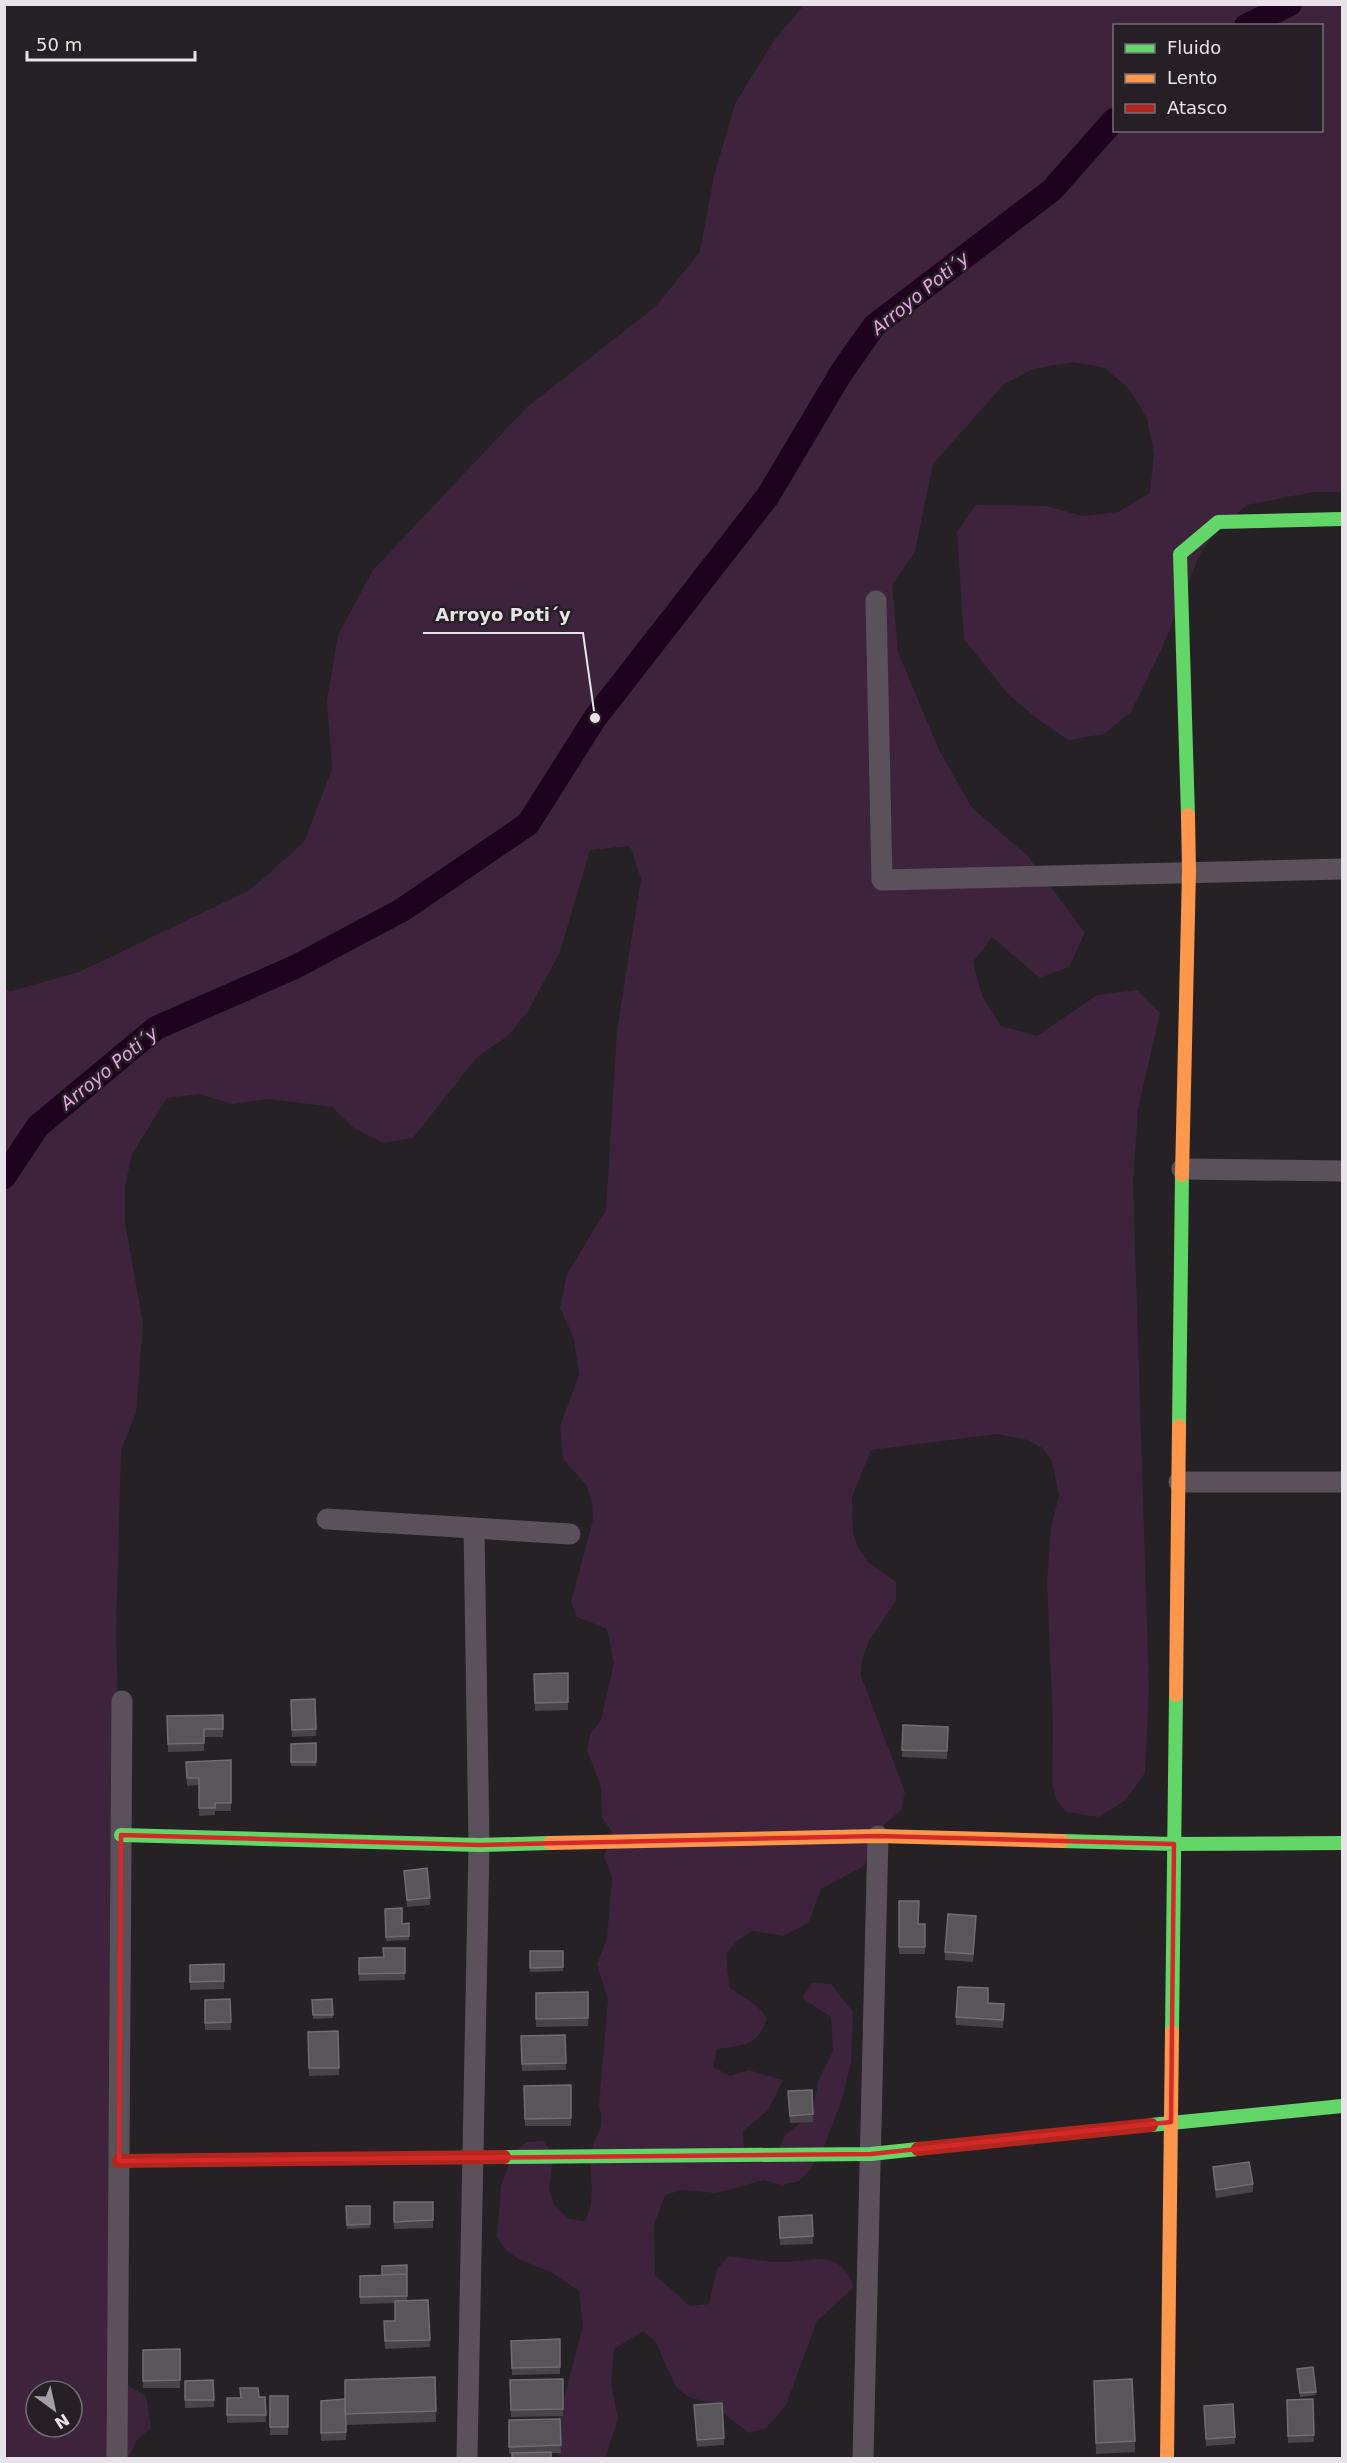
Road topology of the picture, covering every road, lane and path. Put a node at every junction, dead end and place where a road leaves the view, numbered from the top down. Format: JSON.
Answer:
{"nodes":[{"id":1,"x":1342,"y":519,"type":"edge"},
{"id":2,"x":876,"y":601,"type":"dead end"},
{"id":3,"x":1342,"y":868,"type":"edge"},
{"id":4,"x":1189,"y":871,"type":"junction"},
{"id":5,"x":1182,"y":1169,"type":"junction"},
{"id":6,"x":1342,"y":1171,"type":"edge"},
{"id":7,"x":1179,"y":1482,"type":"junction"},
{"id":8,"x":1342,"y":1482,"type":"edge"},
{"id":9,"x":327,"y":1519,"type":"dead end"},
{"id":10,"x":474,"y":1528,"type":"junction"},
{"id":11,"x":570,"y":1534,"type":"dead end"},
{"id":12,"x":123,"y":1701,"type":"dead end"},
{"id":13,"x":122,"y":1835,"type":"junction"},
{"id":14,"x":878,"y":1836,"type":"junction"},
{"id":15,"x":1342,"y":1843,"type":"edge"},
{"id":16,"x":1174,"y":1844,"type":"junction"},
{"id":17,"x":479,"y":1845,"type":"junction"},
{"id":18,"x":1342,"y":2106,"type":"edge"},
{"id":19,"x":1171,"y":2122,"type":"junction"},
{"id":20,"x":871,"y":2154,"type":"junction"},
{"id":21,"x":473,"y":2158,"type":"junction"},
{"id":22,"x":119,"y":2161,"type":"junction"},
{"id":23,"x":117,"y":2458,"type":"edge"},
{"id":24,"x":467,"y":2458,"type":"edge"},
{"id":25,"x":863,"y":2458,"type":"edge"},
{"id":26,"x":1167,"y":2458,"type":"edge"}],
"edges":[{"from":1,"to":4,"type":"street"},
{"from":2,"to":4,"type":"street"},
{"from":3,"to":4,"type":"street"},
{"from":4,"to":5,"type":"street"},
{"from":5,"to":6,"type":"street"},
{"from":5,"to":7,"type":"street"},
{"from":7,"to":8,"type":"street"},
{"from":7,"to":16,"type":"street"},
{"from":9,"to":10,"type":"street"},
{"from":10,"to":11,"type":"street"},
{"from":10,"to":17,"type":"street"},
{"from":12,"to":13,"type":"street"},
{"from":13,"to":17,"type":"street"},
{"from":13,"to":22,"type":"street"},
{"from":14,"to":16,"type":"street"},
{"from":14,"to":17,"type":"street"},
{"from":14,"to":20,"type":"street"},
{"from":15,"to":16,"type":"street"},
{"from":16,"to":19,"type":"street"},
{"from":17,"to":21,"type":"street"},
{"from":18,"to":19,"type":"street"},
{"from":19,"to":20,"type":"street"},
{"from":19,"to":26,"type":"street"},
{"from":20,"to":21,"type":"street"},
{"from":20,"to":25,"type":"street"},
{"from":21,"to":22,"type":"street"},
{"from":21,"to":24,"type":"street"},
{"from":22,"to":23,"type":"street"}]}
